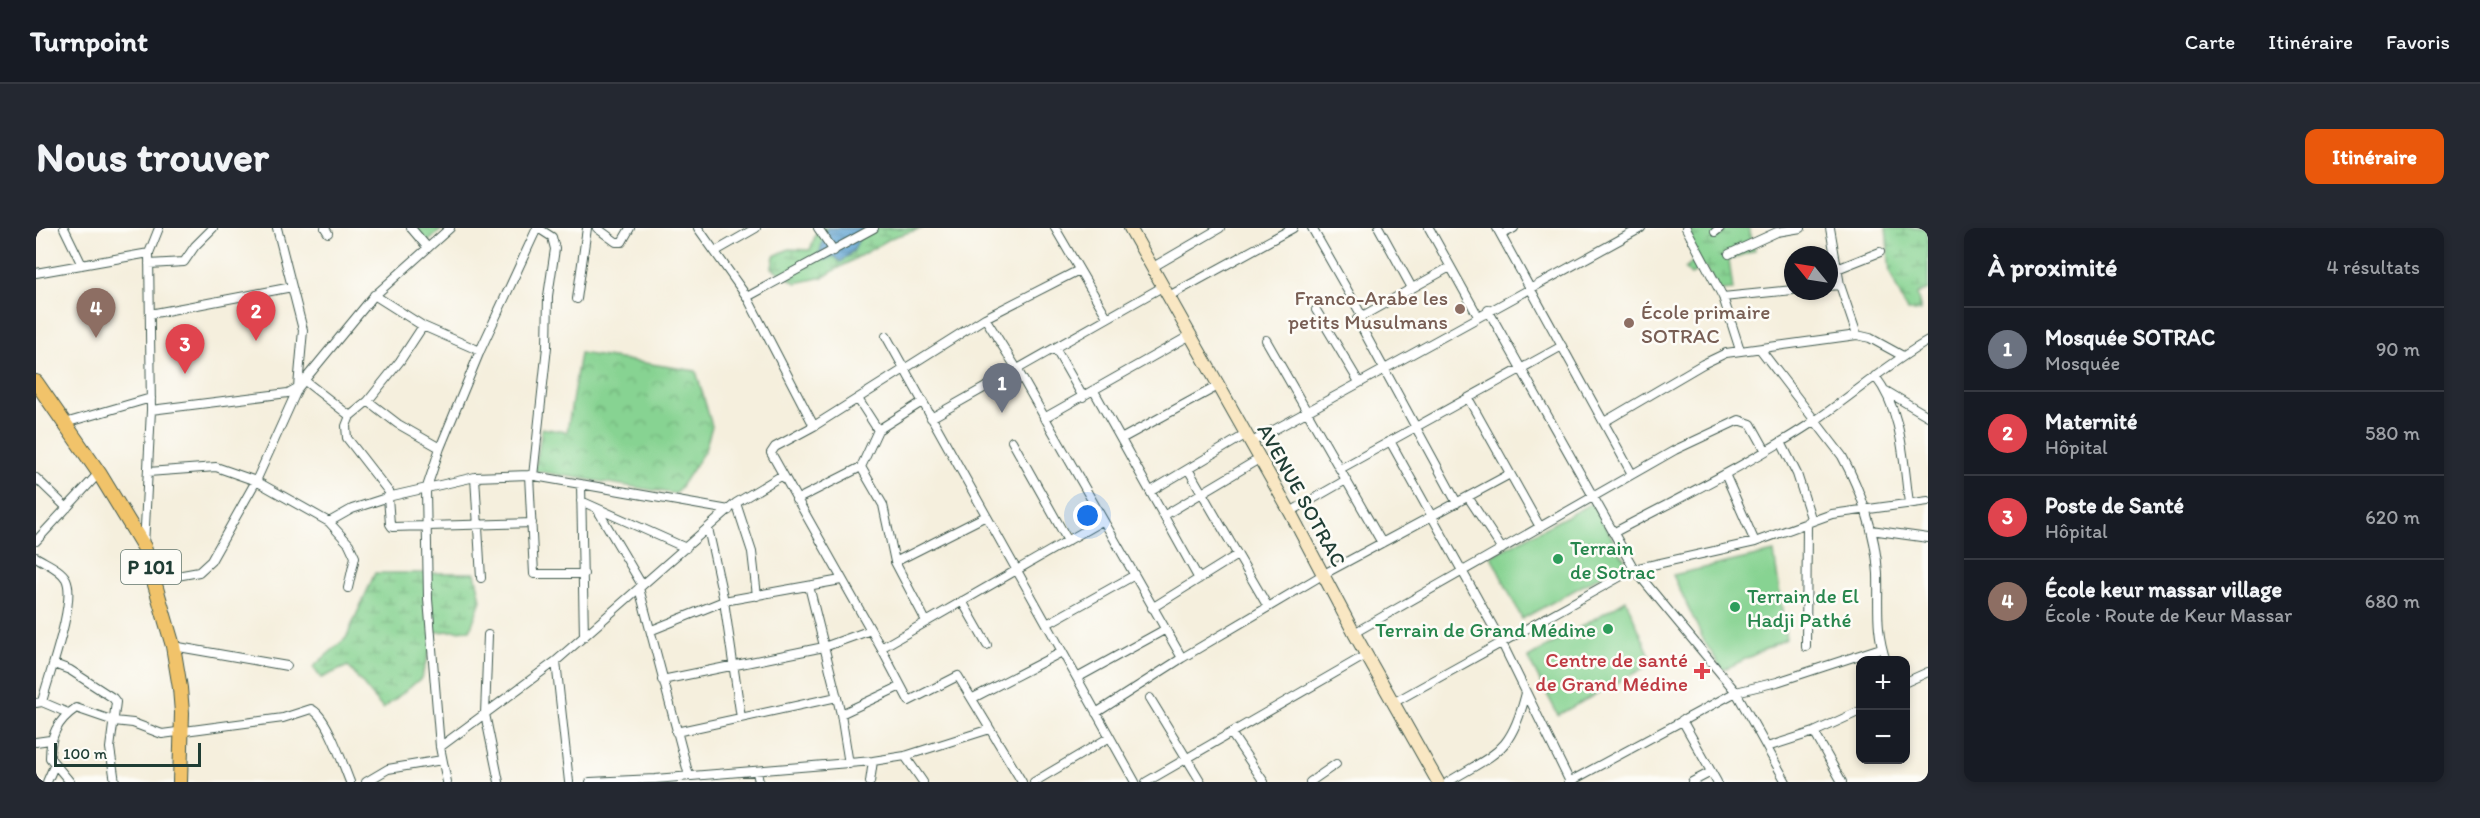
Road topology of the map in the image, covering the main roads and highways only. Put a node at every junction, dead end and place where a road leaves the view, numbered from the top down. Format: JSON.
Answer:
{"nodes":[{"id":1,"x":36,"y":382,"type":"edge"},
{"id":2,"x":180,"y":782,"type":"edge"}],
"edges":[{"from":1,"to":2,"type":"main road","number":"P 101"}]}
